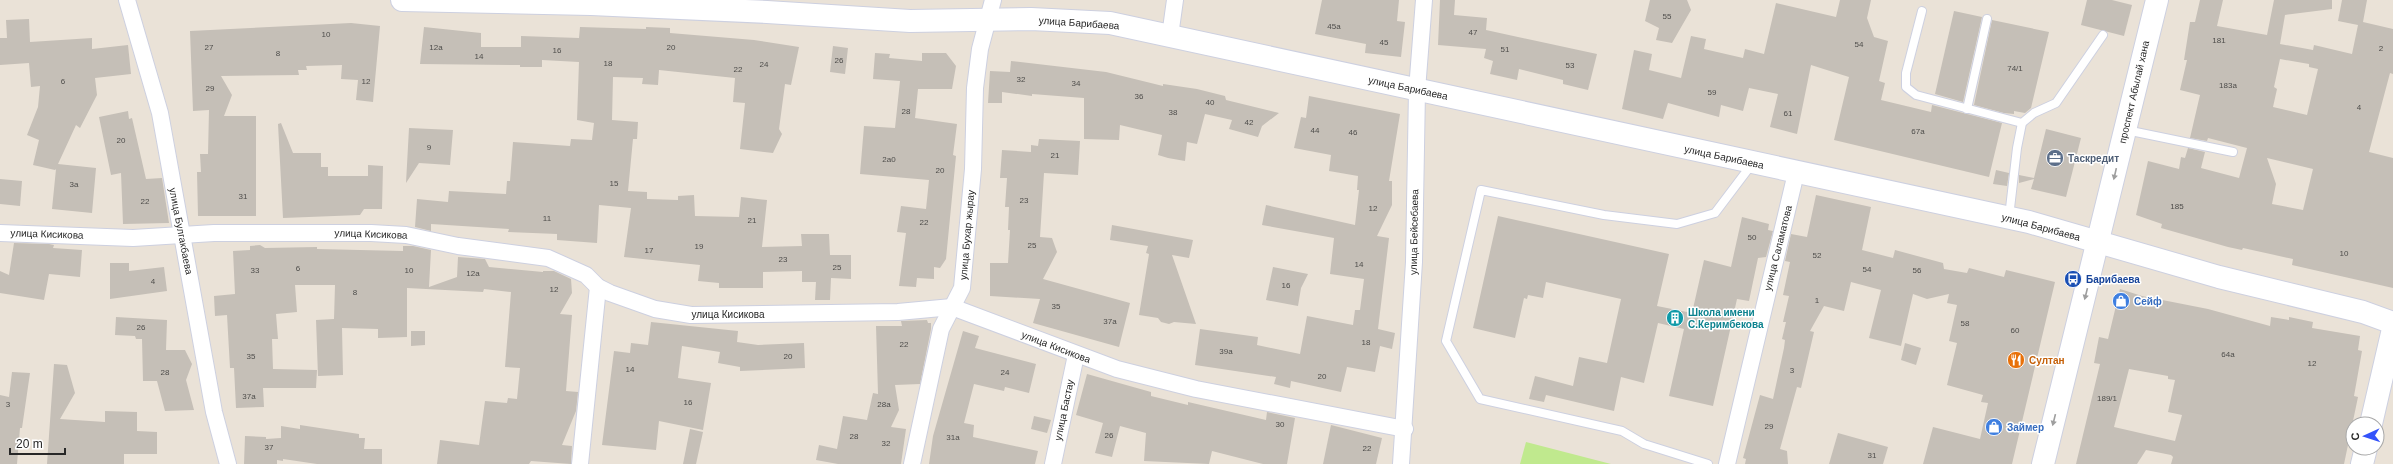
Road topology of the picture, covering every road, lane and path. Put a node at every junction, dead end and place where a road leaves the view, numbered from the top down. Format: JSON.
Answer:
{"nodes":[{"id":1,"x":127,"y":0,"type":"edge"},
{"id":2,"x":402,"y":0,"type":"edge"},
{"id":3,"x":1175,"y":0,"type":"edge"},
{"id":4,"x":1424,"y":0,"type":"edge"},
{"id":5,"x":2156,"y":0,"type":"edge"},
{"id":6,"x":991,"y":10,"type":"edge"},
{"id":7,"x":1922,"y":11,"type":"dead end"},
{"id":8,"x":1987,"y":19,"type":"dead end"},
{"id":9,"x":2103,"y":35,"type":"dead end"},
{"id":10,"x":1170,"y":36,"type":"junction"},
{"id":11,"x":1417,"y":90,"type":"junction"},
{"id":12,"x":1967,"y":109,"type":"junction"},
{"id":13,"x":2022,"y":123,"type":"junction"},
{"id":14,"x":2125,"y":130,"type":"junction"},
{"id":15,"x":2233,"y":152,"type":"dead end"},
{"id":16,"x":1752,"y":163,"type":"junction"},
{"id":17,"x":1796,"y":173,"type":"junction"},
{"id":18,"x":2009,"y":218,"type":"junction"},
{"id":19,"x":0,"y":233,"type":"edge"},
{"id":20,"x":183,"y":234,"type":"junction"},
{"id":21,"x":2098,"y":242,"type":"junction"},
{"id":22,"x":598,"y":287,"type":"junction"},
{"id":23,"x":952,"y":307,"type":"junction"},
{"id":24,"x":2393,"y":323,"type":"edge"},
{"id":25,"x":2393,"y":329,"type":"edge"},
{"id":26,"x":1076,"y":355,"type":"junction"},
{"id":27,"x":2374,"y":416,"type":"edge"},
{"id":28,"x":1405,"y":429,"type":"junction"},
{"id":29,"x":228,"y":464,"type":"edge"},
{"id":30,"x":580,"y":464,"type":"edge"},
{"id":31,"x":912,"y":464,"type":"edge"},
{"id":32,"x":1053,"y":464,"type":"edge"},
{"id":33,"x":1401,"y":464,"type":"edge"},
{"id":34,"x":1708,"y":464,"type":"edge"},
{"id":35,"x":1727,"y":464,"type":"edge"},
{"id":36,"x":2043,"y":464,"type":"edge"}],
"edges":[{"from":1,"to":20,"type":"street","name":"улица Булгакбаева"},
{"from":2,"to":6,"type":"street","name":"улица Барибаева"},
{"from":3,"to":10,"type":"street"},
{"from":4,"to":11,"type":"street","name":"улица Бейсебаева"},
{"from":5,"to":14,"type":"street","name":"проспект Абылай хана"},
{"from":6,"to":10,"type":"street","name":"улица Барибаева"},
{"from":6,"to":23,"type":"street","name":"улица Бухар жырау"},
{"from":7,"to":12,"type":"lane"},
{"from":8,"to":12,"type":"lane"},
{"from":9,"to":13,"type":"lane"},
{"from":10,"to":11,"type":"street","name":"улица Барибаева"},
{"from":11,"to":16,"type":"street","name":"улица Барибаева"},
{"from":11,"to":28,"type":"street","name":"улица Бейсебаева"},
{"from":12,"to":13,"type":"lane"},
{"from":13,"to":18,"type":"lane"},
{"from":14,"to":15,"type":"lane"},
{"from":14,"to":21,"type":"street","name":"проспект Абылай хана","one_way":true},
{"from":16,"to":17,"type":"street","name":"улица Барибаева"},
{"from":16,"to":34,"type":"lane"},
{"from":17,"to":18,"type":"street","name":"улица Барибаева"},
{"from":17,"to":35,"type":"street","name":"улица Саламатова"},
{"from":18,"to":21,"type":"street","name":"улица Барибаева"},
{"from":19,"to":20,"type":"street","name":"улица Кисикова"},
{"from":20,"to":22,"type":"street","name":"улица Кисикова"},
{"from":20,"to":29,"type":"street","name":"улица Булгакбаева"},
{"from":21,"to":24,"type":"street","name":"улица Барибаева"},
{"from":21,"to":36,"type":"street","name":"проспект Абылай хана","one_way":true},
{"from":22,"to":23,"type":"street","name":"улица Кисикова"},
{"from":22,"to":30,"type":"street"},
{"from":23,"to":26,"type":"street","name":"улица Кисикова"},
{"from":23,"to":31,"type":"street","name":"улица Бухар жырау"},
{"from":25,"to":27,"type":"street"},
{"from":26,"to":28,"type":"street","name":"улица Кисикова"},
{"from":26,"to":32,"type":"street","name":"улица Бастау"},
{"from":28,"to":33,"type":"street","name":"улица Бейсебаева"}]}
